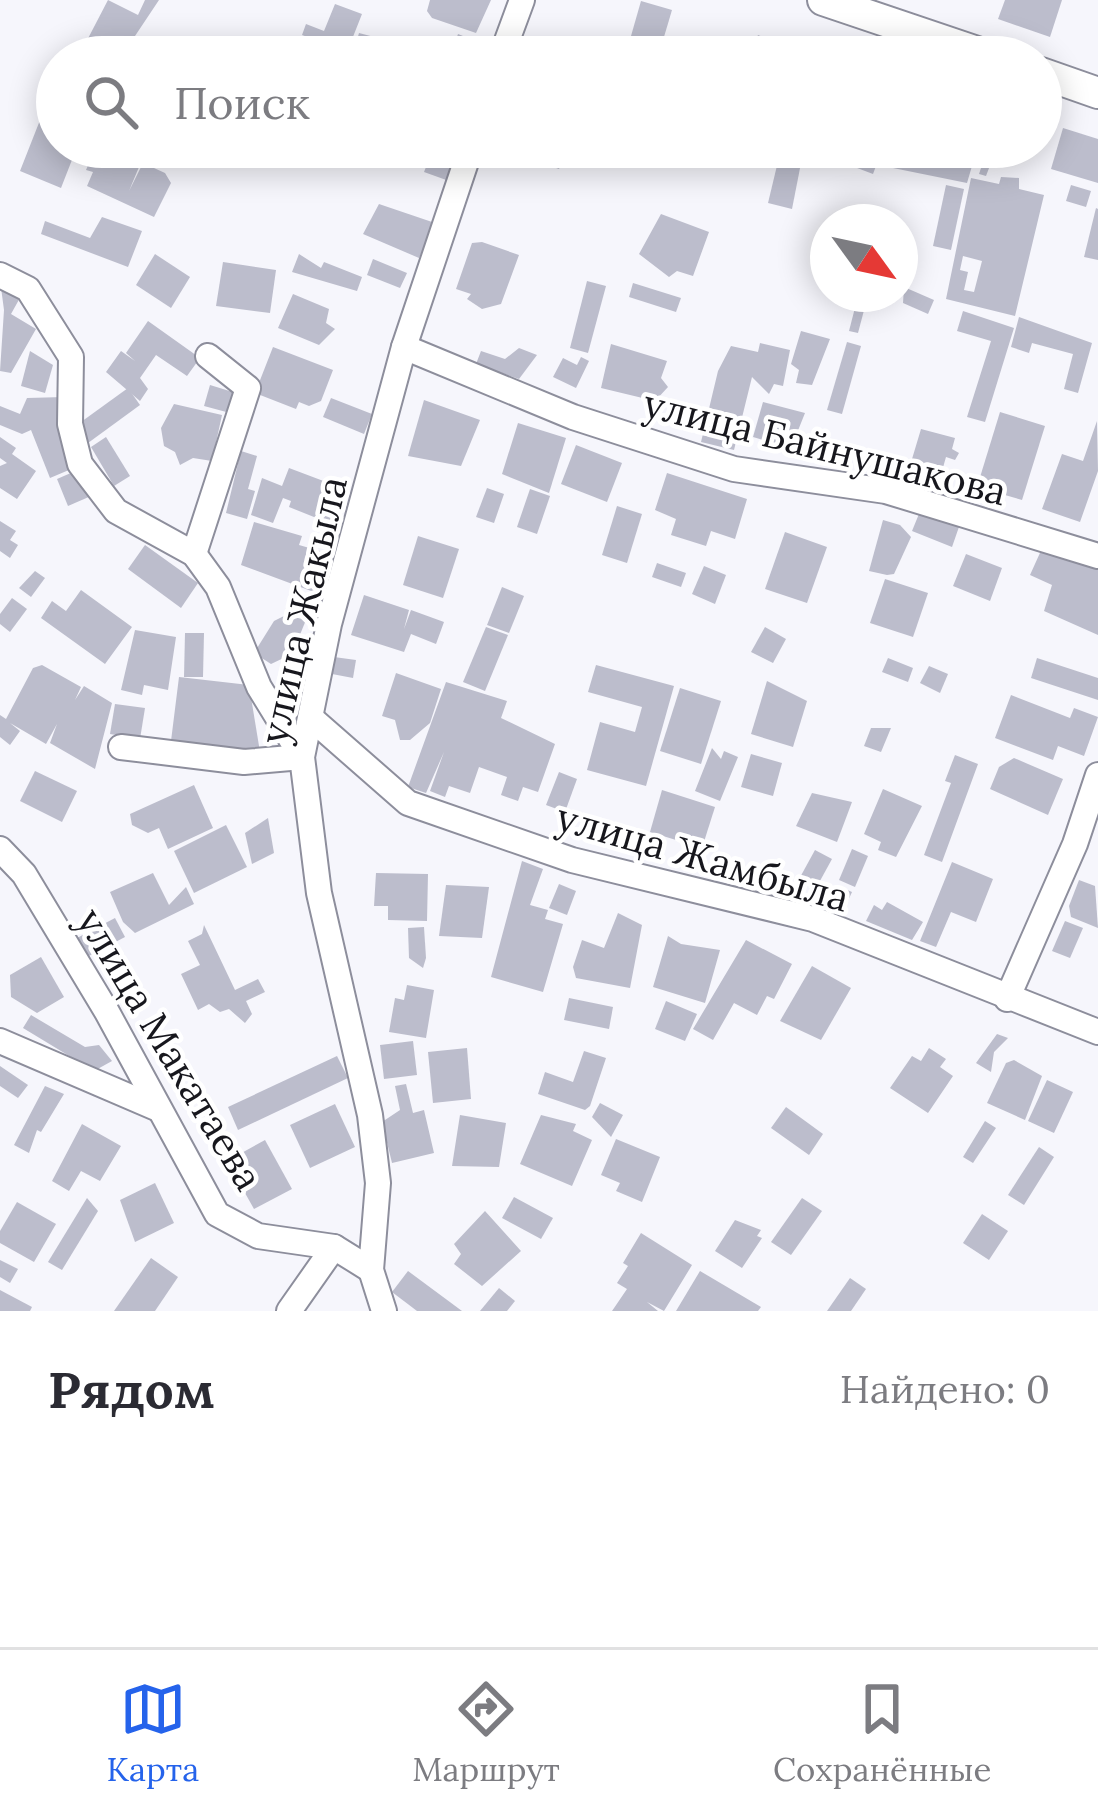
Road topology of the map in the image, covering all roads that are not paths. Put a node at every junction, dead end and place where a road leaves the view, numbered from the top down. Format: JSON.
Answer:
{"nodes":[{"id":1,"x":522,"y":0,"type":"edge"},
{"id":2,"x":823,"y":0,"type":"edge"},
{"id":3,"x":509,"y":36,"type":"edge"},
{"id":4,"x":930,"y":36,"type":"edge"},
{"id":5,"x":1062,"y":81,"type":"edge"},
{"id":6,"x":1098,"y":92,"type":"edge"},
{"id":7,"x":464,"y":168,"type":"edge"},
{"id":8,"x":0,"y":275,"type":"edge"},
{"id":9,"x":404,"y":347,"type":"junction"},
{"id":10,"x":208,"y":356,"type":"dead end"},
{"id":11,"x":194,"y":554,"type":"junction"},
{"id":12,"x":1098,"y":556,"type":"edge"},
{"id":13,"x":311,"y":718,"type":"junction"},
{"id":14,"x":121,"y":747,"type":"dead end"},
{"id":15,"x":302,"y":758,"type":"junction"},
{"id":16,"x":1098,"y":775,"type":"edge"},
{"id":17,"x":0,"y":849,"type":"edge"},
{"id":18,"x":1007,"y":999,"type":"junction"},
{"id":19,"x":1098,"y":1032,"type":"edge"},
{"id":20,"x":0,"y":1041,"type":"edge"},
{"id":21,"x":156,"y":1108,"type":"junction"},
{"id":22,"x":334,"y":1247,"type":"junction"},
{"id":23,"x":371,"y":1270,"type":"junction"},
{"id":24,"x":289,"y":1311,"type":"edge"},
{"id":25,"x":384,"y":1311,"type":"edge"}],
"edges":[{"from":1,"to":3,"type":"street"},
{"from":2,"to":4,"type":"street"},
{"from":5,"to":6,"type":"street"},
{"from":7,"to":9,"type":"street","name":"улица Жакыла"},
{"from":8,"to":11,"type":"street"},
{"from":9,"to":12,"type":"street","name":"улица Байнушакова"},
{"from":9,"to":13,"type":"street","name":"улица Жакыла"},
{"from":10,"to":11,"type":"street"},
{"from":11,"to":15,"type":"street"},
{"from":13,"to":15,"type":"street","name":"улица Жакыла"},
{"from":13,"to":18,"type":"street","name":"улица Жамбыла"},
{"from":14,"to":15,"type":"street"},
{"from":15,"to":23,"type":"street","name":"улица Жакыла"},
{"from":16,"to":18,"type":"street"},
{"from":17,"to":21,"type":"street","name":"улица Макатаева"},
{"from":18,"to":19,"type":"street","name":"улица Жамбыла"},
{"from":20,"to":21,"type":"street"},
{"from":21,"to":22,"type":"street","name":"улица Макатаева"},
{"from":22,"to":23,"type":"street","name":"улица Макатаева"},
{"from":22,"to":24,"type":"street"},
{"from":23,"to":25,"type":"street","name":"улица Жакыла"}]}
